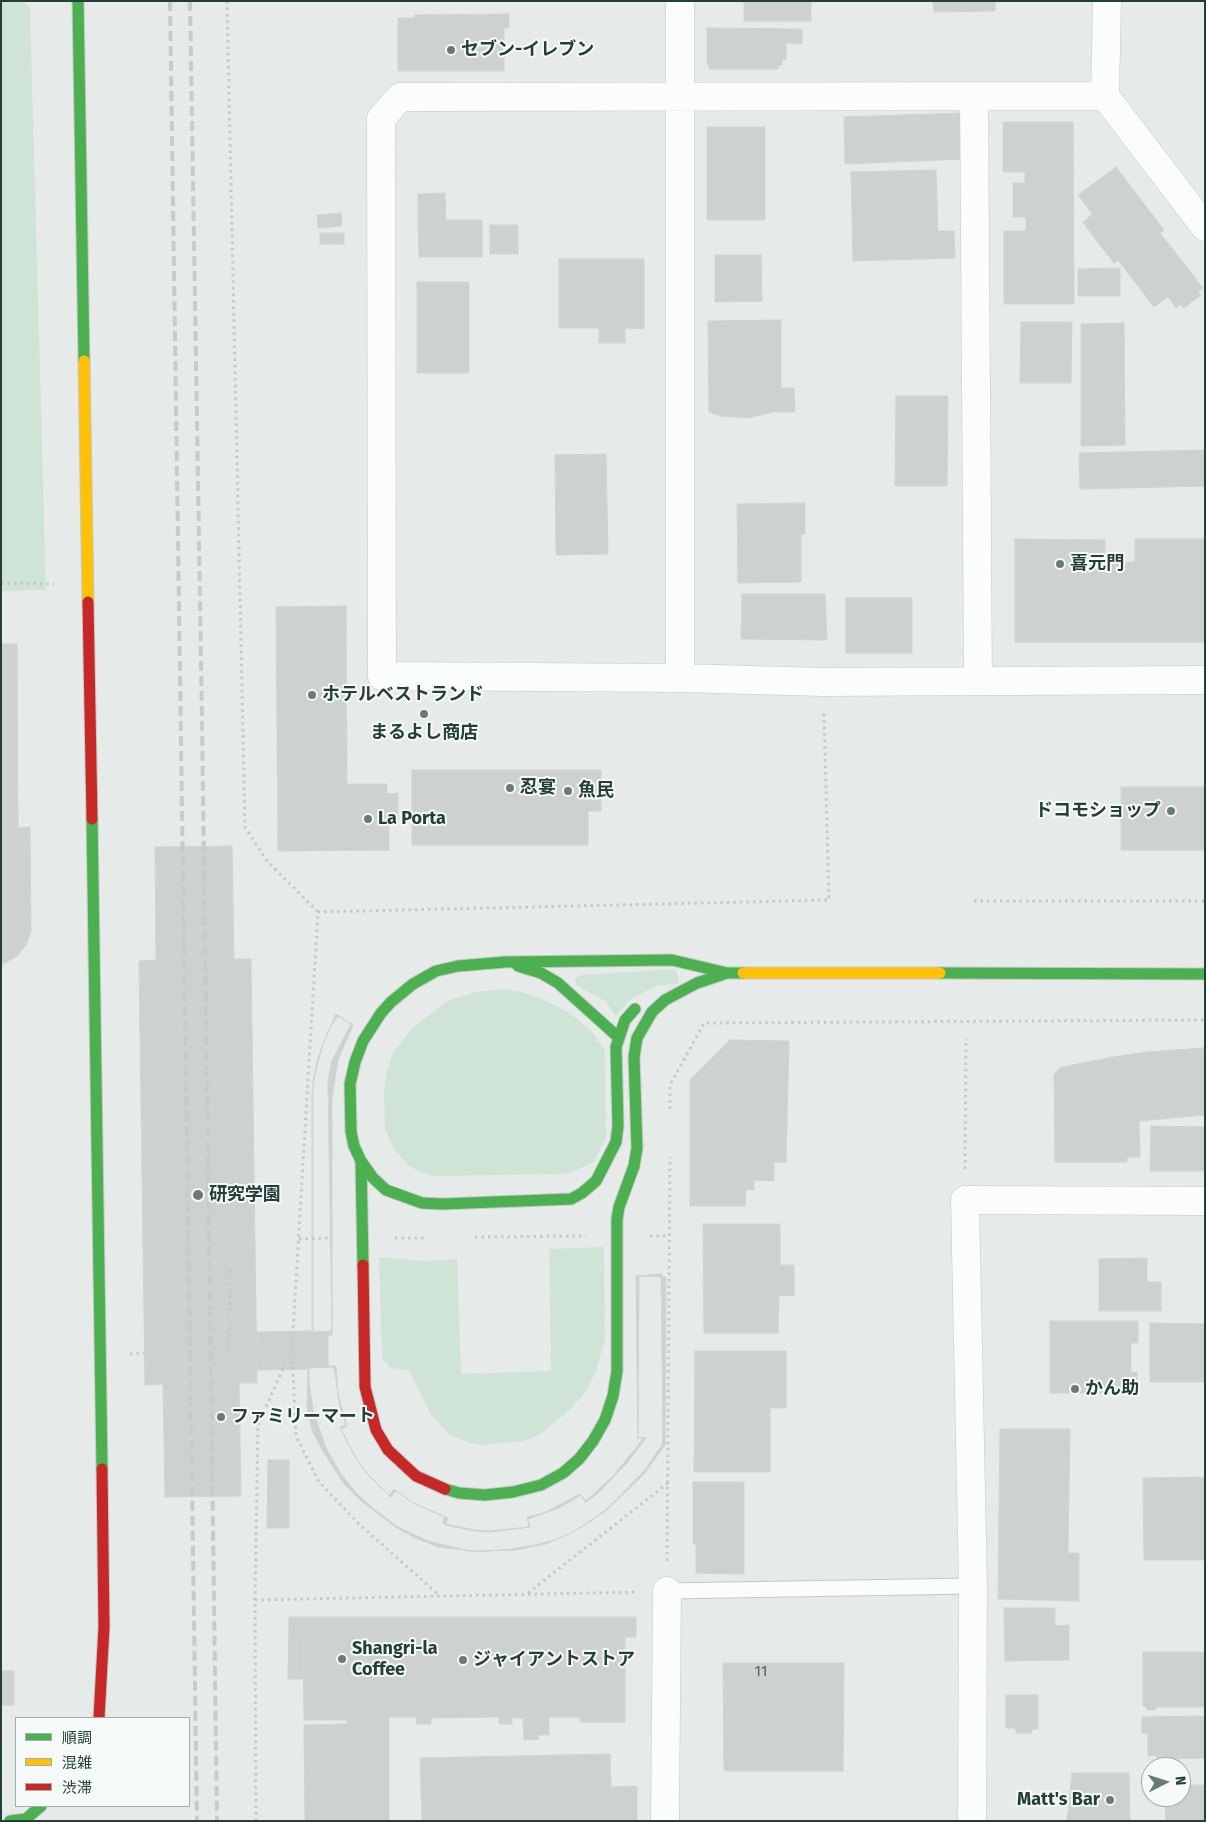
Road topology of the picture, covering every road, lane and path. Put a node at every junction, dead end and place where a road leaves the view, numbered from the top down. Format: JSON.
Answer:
{"nodes":[{"id":1,"x":78,"y":1,"type":"edge"},
{"id":2,"x":227,"y":1,"type":"edge"},
{"id":3,"x":680,"y":1,"type":"edge"},
{"id":4,"x":1107,"y":1,"type":"edge"},
{"id":5,"x":1105,"y":96,"type":"junction"},
{"id":6,"x":974,"y":97,"type":"junction"},
{"id":7,"x":680,"y":98,"type":"junction"},
{"id":8,"x":1205,"y":227,"type":"edge"},
{"id":9,"x":1,"y":583,"type":"edge"},
{"id":10,"x":54,"y":584,"type":"dead end"},
{"id":11,"x":680,"y":678,"type":"junction"},
{"id":12,"x":1205,"y":680,"type":"edge"},
{"id":13,"x":978,"y":681,"type":"junction"},
{"id":14,"x":823,"y":682,"type":"junction"},
{"id":15,"x":974,"y":901,"type":"dead end"},
{"id":16,"x":1205,"y":901,"type":"edge"},
{"id":17,"x":318,"y":912,"type":"junction"},
{"id":18,"x":504,"y":962,"type":"junction"},
{"id":19,"x":727,"y":973,"type":"junction"},
{"id":20,"x":1205,"y":974,"type":"edge"},
{"id":21,"x":664,"y":1000,"type":"junction"},
{"id":22,"x":618,"y":1037,"type":"junction"},
{"id":23,"x":966,"y":1038,"type":"dead end"},
{"id":24,"x":361,"y":1161,"type":"junction"},
{"id":25,"x":966,"y":1200,"type":"junction"},
{"id":26,"x":1205,"y":1201,"type":"edge"},
{"id":27,"x":616,"y":1236,"type":"junction"},
{"id":28,"x":669,"y":1236,"type":"dead end"},
{"id":29,"x":470,"y":1237,"type":"dead end"},
{"id":30,"x":362,"y":1238,"type":"junction"},
{"id":31,"x":430,"y":1238,"type":"dead end"},
{"id":32,"x":299,"y":1239,"type":"junction"},
{"id":33,"x":230,"y":1268,"type":"dead end"},
{"id":34,"x":292,"y":1348,"type":"junction"},
{"id":35,"x":229,"y":1350,"type":"dead end"},
{"id":36,"x":145,"y":1353,"type":"dead end"},
{"id":37,"x":129,"y":1354,"type":"dead end"},
{"id":38,"x":668,"y":1483,"type":"dead end"},
{"id":39,"x":973,"y":1586,"type":"junction"},
{"id":40,"x":667,"y":1591,"type":"joint"},
{"id":41,"x":528,"y":1594,"type":"dead end"},
{"id":42,"x":440,"y":1596,"type":"dead end"},
{"id":43,"x":255,"y":1600,"type":"dead end"},
{"id":44,"x":99,"y":1717,"type":"edge"},
{"id":45,"x":40,"y":1807,"type":"edge"},
{"id":46,"x":10,"y":1821,"type":"edge"},
{"id":47,"x":665,"y":1821,"type":"edge"},
{"id":48,"x":972,"y":1821,"type":"edge"}],
"edges":[{"from":1,"to":44,"type":"street"},
{"from":2,"to":17,"type":"path"},
{"from":3,"to":7,"type":"street"},
{"from":4,"to":5,"type":"street"},
{"from":5,"to":6,"type":"street"},
{"from":5,"to":8,"type":"street"},
{"from":6,"to":7,"type":"street"},
{"from":6,"to":13,"type":"street"},
{"from":7,"to":11,"type":"street"},
{"from":7,"to":11,"type":"street"},
{"from":9,"to":10,"type":"path"},
{"from":11,"to":14,"type":"street"},
{"from":12,"to":13,"type":"street"},
{"from":13,"to":14,"type":"street"},
{"from":14,"to":17,"type":"path"},
{"from":15,"to":16,"type":"path"},
{"from":17,"to":32,"type":"path"},
{"from":18,"to":19,"type":"street"},
{"from":18,"to":22,"type":"street"},
{"from":18,"to":24,"type":"street"},
{"from":19,"to":20,"type":"street"},
{"from":19,"to":21,"type":"street"},
{"from":21,"to":22,"type":"street"},
{"from":21,"to":27,"type":"street"},
{"from":22,"to":24,"type":"street"},
{"from":23,"to":25,"type":"path"},
{"from":24,"to":30,"type":"street"},
{"from":25,"to":26,"type":"street"},
{"from":25,"to":39,"type":"street"},
{"from":27,"to":28,"type":"path"},
{"from":27,"to":29,"type":"path"},
{"from":27,"to":30,"type":"street"},
{"from":30,"to":31,"type":"path"},
{"from":30,"to":32,"type":"path"},
{"from":32,"to":34,"type":"path"},
{"from":33,"to":35,"type":"path"},
{"from":34,"to":42,"type":"path"},
{"from":34,"to":43,"type":"path"},
{"from":36,"to":37,"type":"path"},
{"from":38,"to":41,"type":"path"},
{"from":39,"to":40,"type":"lane"},
{"from":39,"to":48,"type":"street"},
{"from":40,"to":47,"type":"street"},
{"from":45,"to":46,"type":"street"}]}
